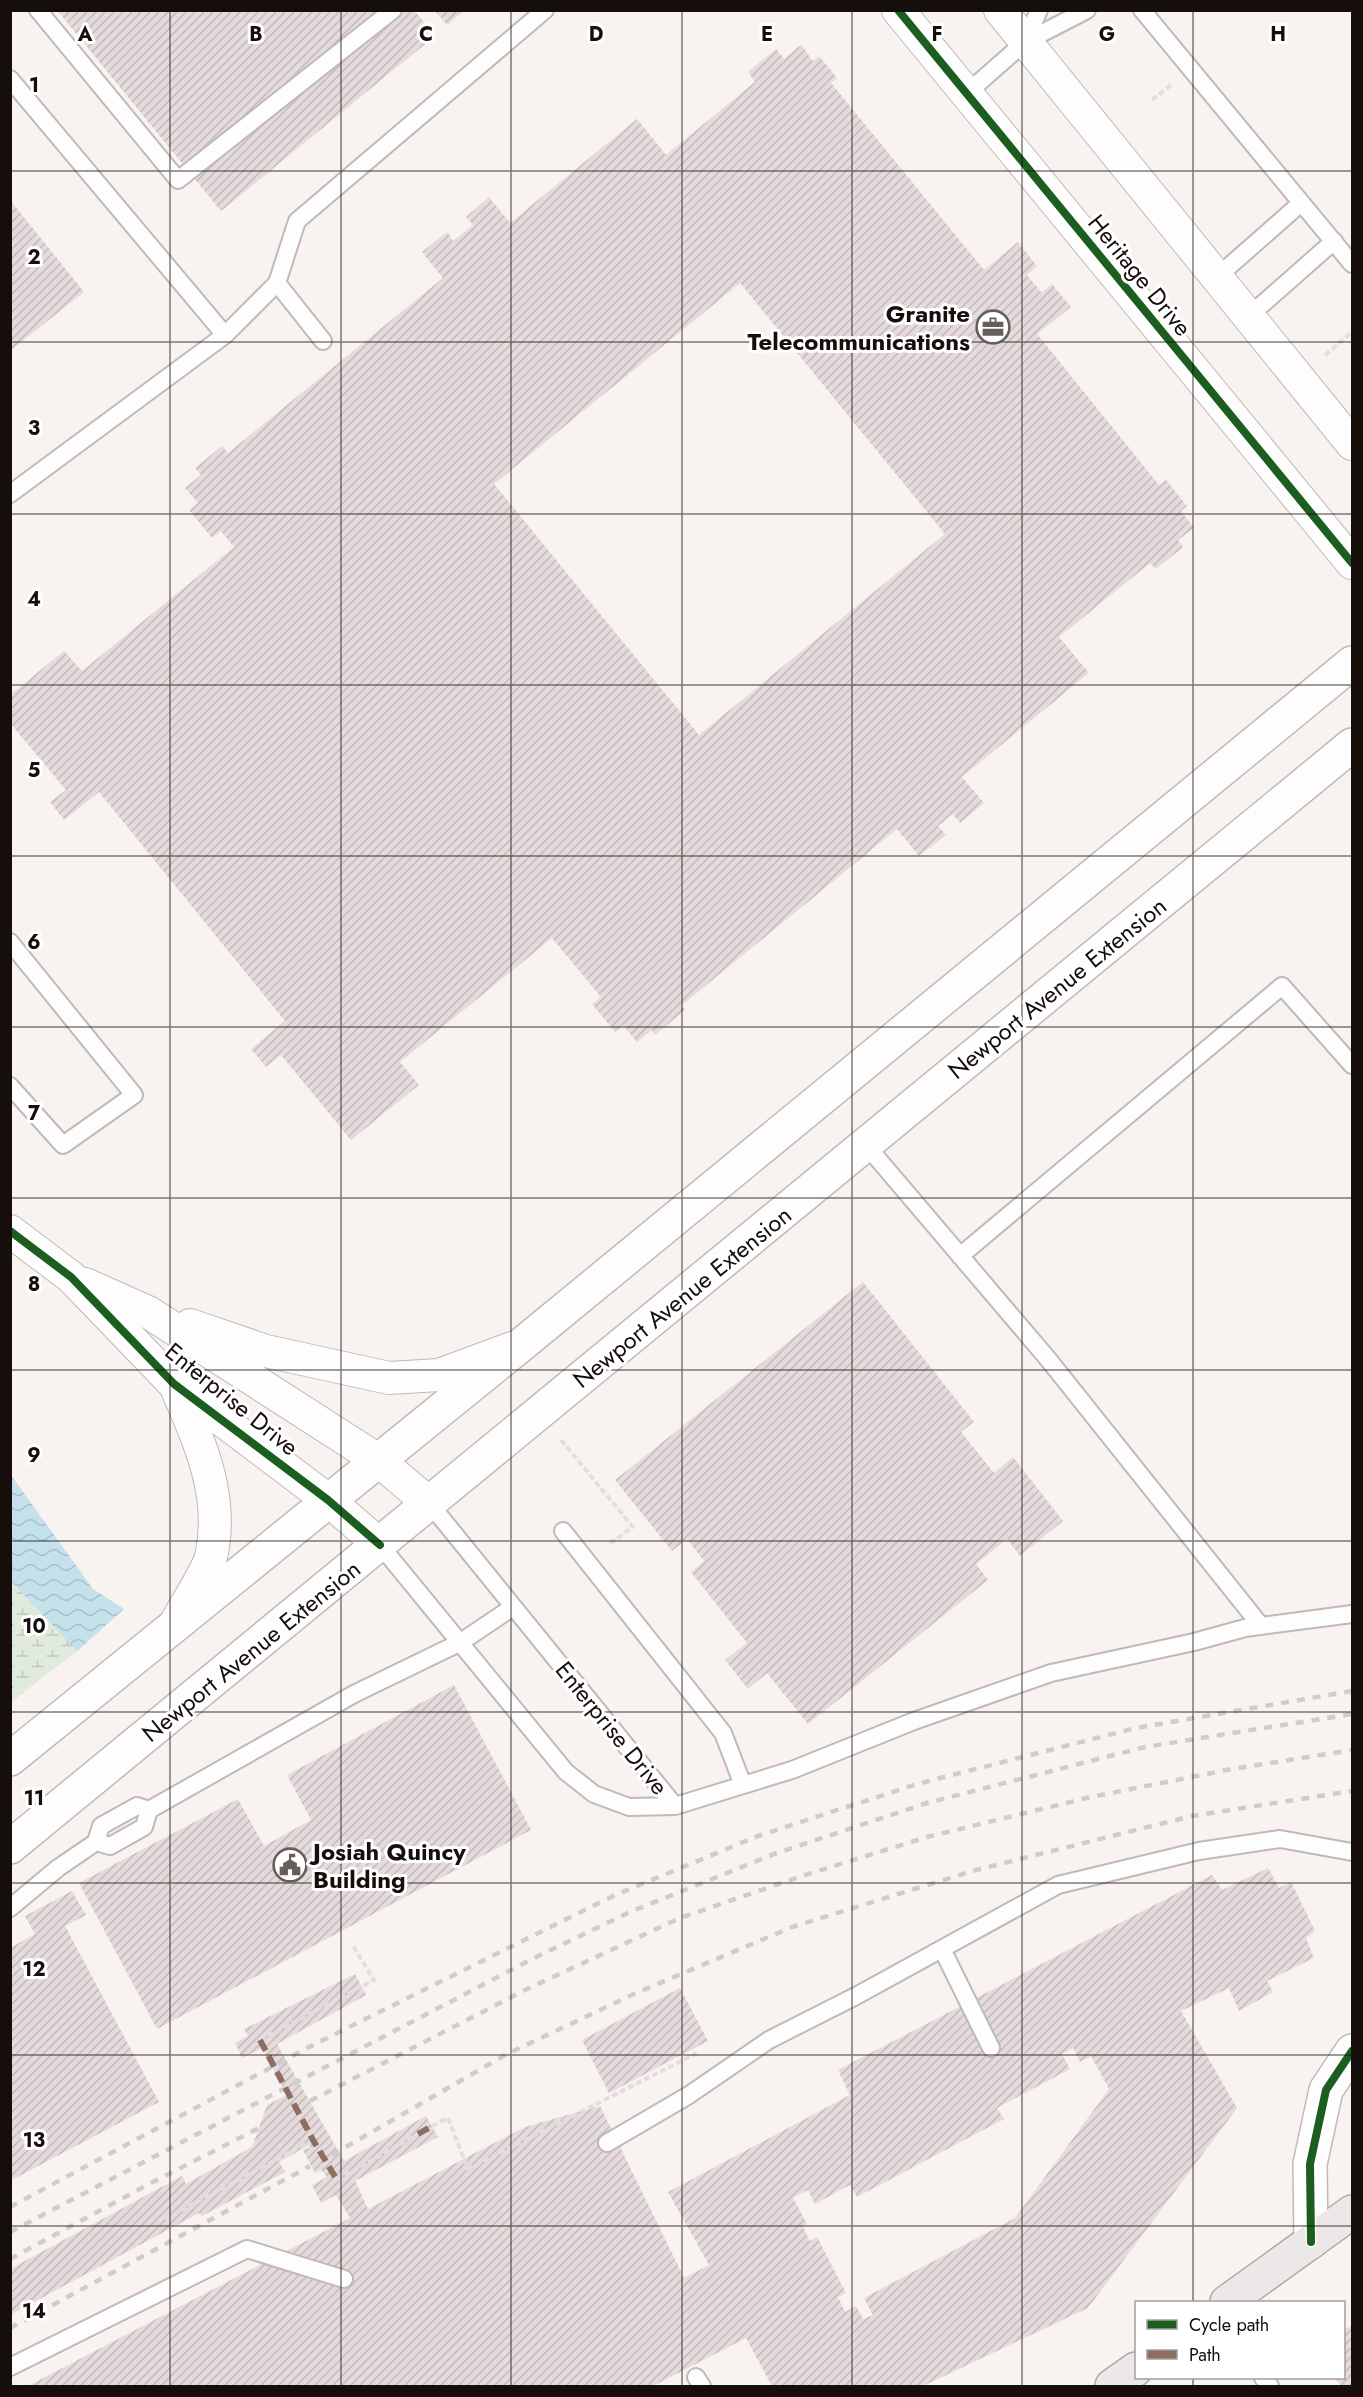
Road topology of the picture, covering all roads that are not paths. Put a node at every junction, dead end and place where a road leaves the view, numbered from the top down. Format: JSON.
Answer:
{"nodes":[{"id":1,"x":38,"y":10,"type":"edge"},
{"id":2,"x":393,"y":10,"type":"edge"},
{"id":3,"x":545,"y":10,"type":"edge"},
{"id":4,"x":898,"y":10,"type":"edge"},
{"id":5,"x":1000,"y":10,"type":"edge"},
{"id":6,"x":1039,"y":10,"type":"edge"},
{"id":7,"x":1087,"y":10,"type":"edge"},
{"id":8,"x":1142,"y":10,"type":"edge"},
{"id":9,"x":1025,"y":42,"type":"junction"},
{"id":10,"x":10,"y":79,"type":"edge"},
{"id":11,"x":967,"y":93,"type":"junction"},
{"id":12,"x":1302,"y":203,"type":"junction"},
{"id":13,"x":1334,"y":241,"type":"junction"},
{"id":14,"x":1353,"y":264,"type":"edge"},
{"id":15,"x":1217,"y":277,"type":"junction"},
{"id":16,"x":277,"y":283,"type":"junction"},
{"id":17,"x":1249,"y":316,"type":"junction"},
{"id":18,"x":225,"y":335,"type":"junction"},
{"id":19,"x":323,"y":341,"type":"dead end"},
{"id":20,"x":1351,"y":440,"type":"edge"},
{"id":21,"x":10,"y":494,"type":"edge"},
{"id":22,"x":1353,"y":563,"type":"edge"},
{"id":23,"x":1353,"y":663,"type":"edge"},
{"id":24,"x":1353,"y":745,"type":"edge"},
{"id":25,"x":10,"y":942,"type":"edge"},
{"id":26,"x":1353,"y":1065,"type":"edge"},
{"id":27,"x":10,"y":1086,"type":"edge"},
{"id":28,"x":866,"y":1145,"type":"junction"},
{"id":29,"x":10,"y":1230,"type":"edge"},
{"id":30,"x":960,"y":1256,"type":"junction"},
{"id":31,"x":71,"y":1277,"type":"junction"},
{"id":32,"x":148,"y":1312,"type":"junction"},
{"id":33,"x":521,"y":1345,"type":"junction"},
{"id":34,"x":174,"y":1384,"type":"junction"},
{"id":35,"x":378,"y":1460,"type":"junction"},
{"id":36,"x":328,"y":1500,"type":"junction"},
{"id":37,"x":430,"y":1504,"type":"junction"},
{"id":38,"x":563,"y":1531,"type":"dead end"},
{"id":39,"x":380,"y":1545,"type":"junction"},
{"id":40,"x":513,"y":1607,"type":"junction"},
{"id":41,"x":1353,"y":1614,"type":"edge"},
{"id":42,"x":174,"y":1626,"type":"junction"},
{"id":43,"x":1261,"y":1626,"type":"junction"},
{"id":44,"x":461,"y":1642,"type":"junction"},
{"id":45,"x":10,"y":1759,"type":"edge"},
{"id":46,"x":743,"y":1785,"type":"junction"},
{"id":47,"x":675,"y":1806,"type":"junction"},
{"id":48,"x":10,"y":1847,"type":"edge"},
{"id":49,"x":1353,"y":1852,"type":"edge"},
{"id":50,"x":10,"y":1908,"type":"edge"},
{"id":51,"x":942,"y":1949,"type":"junction"},
{"id":52,"x":991,"y":2048,"type":"dead end"},
{"id":53,"x":1353,"y":2051,"type":"edge"},
{"id":54,"x":607,"y":2143,"type":"dead end"},
{"id":55,"x":1353,"y":2212,"type":"edge"},
{"id":56,"x":1311,"y":2242,"type":"junction"},
{"id":57,"x":344,"y":2279,"type":"dead end"},
{"id":58,"x":1228,"y":2301,"type":"edge"},
{"id":59,"x":10,"y":2367,"type":"edge"}],
"edges":[{"from":1,"to":2,"type":"lane"},
{"from":3,"to":16,"type":"lane"},
{"from":4,"to":11,"type":"street","name":"Heritage Drive"},
{"from":5,"to":9,"type":"street"},
{"from":6,"to":9,"type":"lane"},
{"from":7,"to":9,"type":"lane"},
{"from":8,"to":12,"type":"lane"},
{"from":9,"to":11,"type":"lane"},
{"from":9,"to":15,"type":"street"},
{"from":10,"to":18,"type":"lane"},
{"from":11,"to":22,"type":"street","name":"Heritage Drive"},
{"from":12,"to":13,"type":"lane"},
{"from":12,"to":15,"type":"lane"},
{"from":13,"to":14,"type":"lane"},
{"from":13,"to":17,"type":"lane"},
{"from":15,"to":17,"type":"street"},
{"from":16,"to":18,"type":"lane"},
{"from":16,"to":19,"type":"lane"},
{"from":17,"to":20,"type":"street"},
{"from":18,"to":21,"type":"lane"},
{"from":23,"to":33,"type":"main road"},
{"from":24,"to":28,"type":"main road","name":"Newport Avenue Extension"},
{"from":25,"to":27,"type":"lane"},
{"from":26,"to":30,"type":"lane"},
{"from":28,"to":30,"type":"lane"},
{"from":28,"to":37,"type":"main road","name":"Newport Avenue Extension"},
{"from":29,"to":31,"type":"street","name":"Enterprise Drive"},
{"from":30,"to":43,"type":"lane"},
{"from":31,"to":32,"type":"street","name":"Enterprise Drive"},
{"from":31,"to":34,"type":"street","name":"Enterprise Drive"},
{"from":32,"to":33,"type":"street","name":"Enterprise Drive"},
{"from":32,"to":35,"type":"street","name":"Enterprise Drive"},
{"from":33,"to":35,"type":"main road"},
{"from":34,"to":36,"type":"street","name":"Enterprise Drive"},
{"from":34,"to":42,"type":"street","name":"Enterprise Drive"},
{"from":35,"to":36,"type":"main road"},
{"from":35,"to":37,"type":"street","name":"Enterprise Drive"},
{"from":36,"to":39,"type":"street","name":"Enterprise Drive"},
{"from":36,"to":42,"type":"main road"},
{"from":37,"to":39,"type":"main road","name":"Newport Avenue Extension"},
{"from":37,"to":40,"type":"lane","name":"Enterprise Drive"},
{"from":38,"to":46,"type":"lane"},
{"from":39,"to":44,"type":"lane","name":"Enterprise Drive"},
{"from":39,"to":48,"type":"main road","name":"Newport Avenue Extension"},
{"from":40,"to":44,"type":"lane"},
{"from":40,"to":47,"type":"lane","name":"Enterprise Drive"},
{"from":41,"to":43,"type":"lane"},
{"from":42,"to":45,"type":"main road"},
{"from":43,"to":46,"type":"lane"},
{"from":44,"to":47,"type":"lane","name":"Enterprise Drive"},
{"from":44,"to":50,"type":"lane"},
{"from":46,"to":47,"type":"lane"},
{"from":49,"to":51,"type":"lane"},
{"from":51,"to":52,"type":"lane"},
{"from":51,"to":54,"type":"lane"},
{"from":53,"to":56,"type":"main road"},
{"from":55,"to":56,"type":"main road"},
{"from":56,"to":58,"type":"main road"},
{"from":57,"to":59,"type":"lane"}]}
